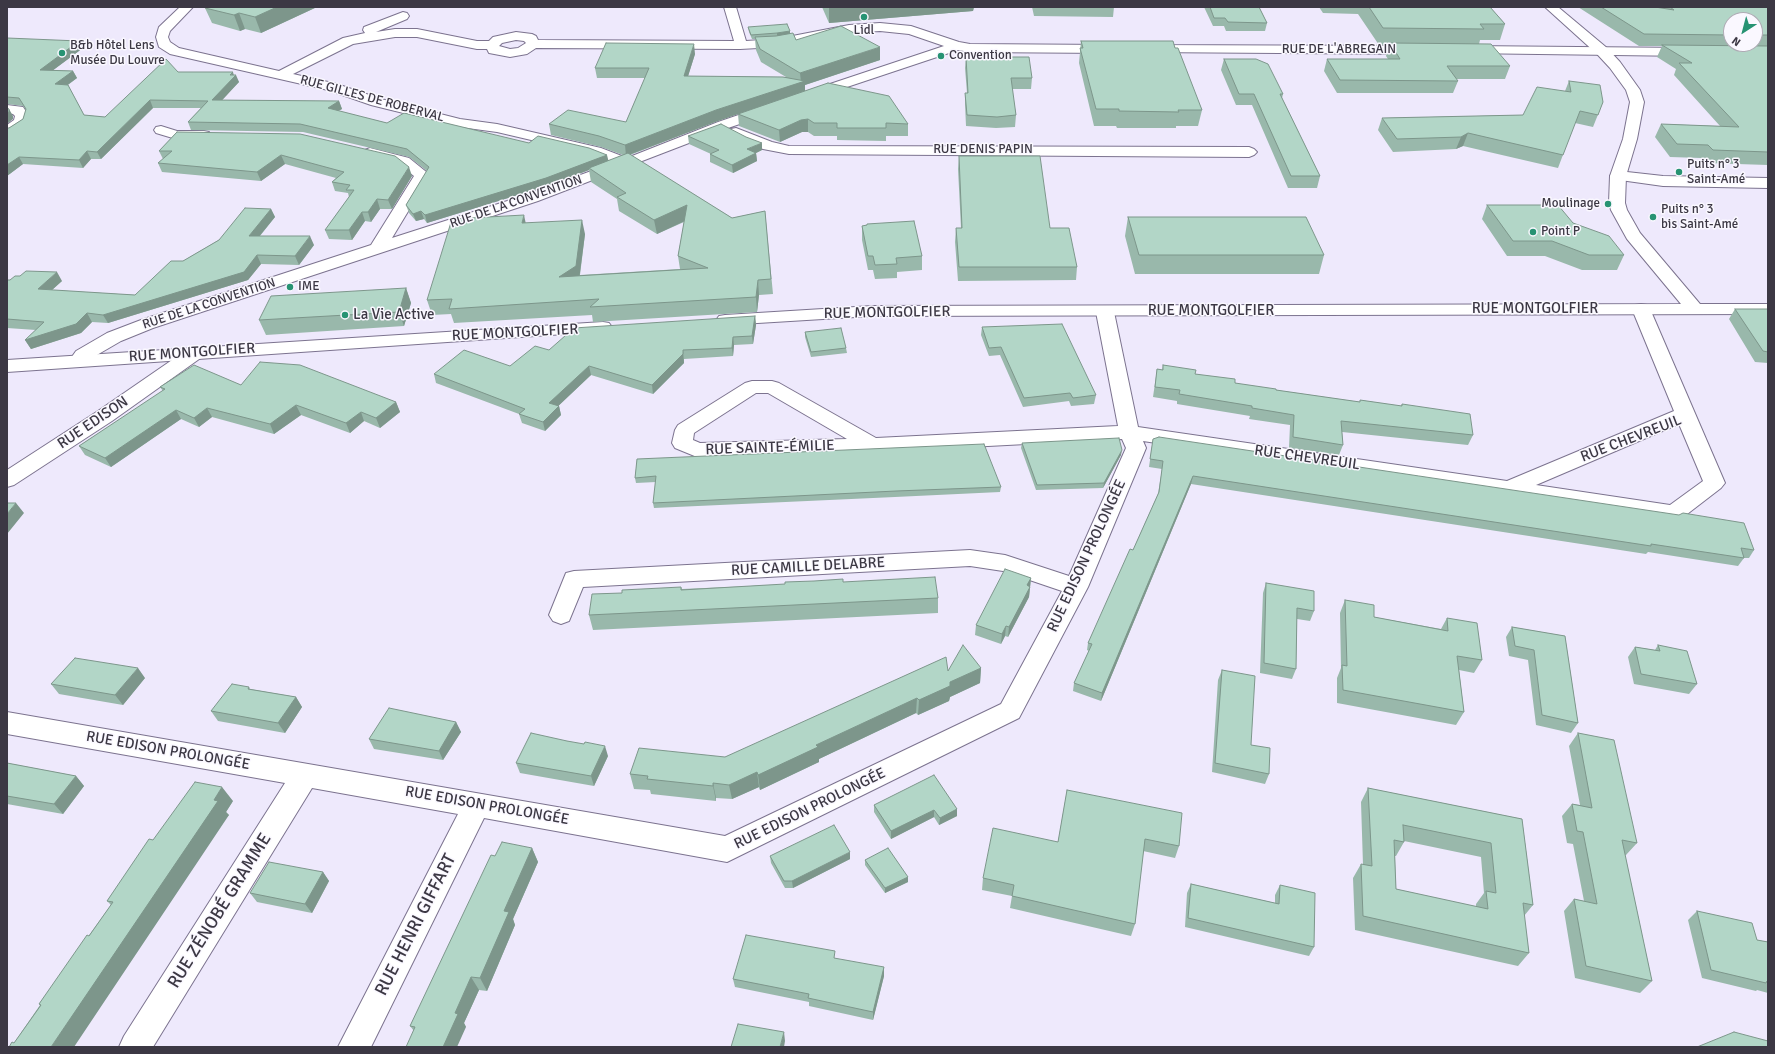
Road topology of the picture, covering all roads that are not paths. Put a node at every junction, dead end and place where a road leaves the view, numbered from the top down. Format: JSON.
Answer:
{"nodes":[{"id":1,"x":187,"y":7,"type":"edge"},
{"id":2,"x":730,"y":7,"type":"edge"},
{"id":3,"x":1552,"y":7,"type":"edge"},
{"id":4,"x":403,"y":16,"type":"dead end"},
{"id":5,"x":383,"y":30,"type":"junction"},
{"id":6,"x":740,"y":45,"type":"junction"},
{"id":7,"x":957,"y":46,"type":"junction"},
{"id":8,"x":1118,"y":49,"type":"edge"},
{"id":9,"x":1134,"y":49,"type":"edge"},
{"id":10,"x":1433,"y":50,"type":"edge"},
{"id":11,"x":1457,"y":50,"type":"edge"},
{"id":12,"x":1602,"y":51,"type":"junction"},
{"id":13,"x":1699,"y":52,"type":"edge"},
{"id":14,"x":281,"y":75,"type":"junction"},
{"id":15,"x":7,"y":109,"type":"edge"},
{"id":16,"x":723,"y":125,"type":"junction"},
{"id":17,"x":161,"y":130,"type":"dead end"},
{"id":18,"x":7,"y":131,"type":"edge"},
{"id":19,"x":216,"y":136,"type":"edge"},
{"id":20,"x":358,"y":150,"type":"edge"},
{"id":21,"x":1249,"y":152,"type":"dead end"},
{"id":22,"x":627,"y":163,"type":"junction"},
{"id":23,"x":1618,"y":176,"type":"junction"},
{"id":24,"x":1768,"y":183,"type":"edge"},
{"id":25,"x":378,"y":248,"type":"junction"},
{"id":26,"x":1694,"y":308,"type":"junction"},
{"id":27,"x":1641,"y":309,"type":"junction"},
{"id":28,"x":1768,"y":309,"type":"edge"},
{"id":29,"x":1105,"y":312,"type":"junction"},
{"id":30,"x":706,"y":321,"type":"edge"},
{"id":31,"x":620,"y":326,"type":"edge"},
{"id":32,"x":195,"y":353,"type":"junction"},
{"id":33,"x":147,"y":357,"type":"junction"},
{"id":34,"x":78,"y":361,"type":"junction"},
{"id":35,"x":7,"y":366,"type":"edge"},
{"id":36,"x":159,"y":378,"type":"junction"},
{"id":37,"x":1685,"y":414,"type":"junction"},
{"id":38,"x":1129,"y":432,"type":"junction"},
{"id":39,"x":873,"y":444,"type":"junction"},
{"id":40,"x":7,"y":480,"type":"edge"},
{"id":41,"x":1510,"y":488,"type":"junction"},
{"id":42,"x":1076,"y":587,"type":"junction"},
{"id":43,"x":561,"y":615,"type":"dead end"},
{"id":44,"x":7,"y":723,"type":"edge"},
{"id":45,"x":305,"y":775,"type":"junction"},
{"id":46,"x":477,"y":804,"type":"junction"},
{"id":47,"x":135,"y":1047,"type":"edge"},
{"id":48,"x":354,"y":1047,"type":"edge"}],
"edges":[{"from":1,"to":14,"type":"street","name":"RUE GILLES DE ROBERVAL"},
{"from":2,"to":6,"type":"street"},
{"from":3,"to":12,"type":"street"},
{"from":4,"to":5,"type":"street"},
{"from":5,"to":6,"type":"street"},
{"from":5,"to":14,"type":"street"},
{"from":6,"to":7,"type":"street"},
{"from":7,"to":8,"type":"street"},
{"from":7,"to":16,"type":"street","name":"RUE DE LA CONVENTION"},
{"from":9,"to":10,"type":"street","name":"RUE DE L'ABREGAIN"},
{"from":11,"to":12,"type":"street"},
{"from":12,"to":13,"type":"street"},
{"from":12,"to":23,"type":"street"},
{"from":14,"to":22,"type":"street","name":"RUE GILLES DE ROBERVAL"},
{"from":15,"to":18,"type":"street"},
{"from":16,"to":21,"type":"street","name":"RUE DENIS PAPIN"},
{"from":16,"to":22,"type":"street","name":"RUE DE LA CONVENTION"},
{"from":17,"to":19,"type":"street"},
{"from":20,"to":25,"type":"street"},
{"from":22,"to":25,"type":"street","name":"RUE DE LA CONVENTION"},
{"from":23,"to":24,"type":"street"},
{"from":23,"to":26,"type":"street"},
{"from":25,"to":34,"type":"street","name":"RUE DE LA CONVENTION"},
{"from":26,"to":27,"type":"street","name":"RUE MONTGOLFIER"},
{"from":26,"to":28,"type":"street","name":"RUE MONTGOLFIER"},
{"from":27,"to":29,"type":"street","name":"RUE MONTGOLFIER"},
{"from":27,"to":37,"type":"street"},
{"from":29,"to":30,"type":"street","name":"RUE MONTGOLFIER"},
{"from":29,"to":38,"type":"street","name":"RUE EDISON PROLONGÉE"},
{"from":31,"to":32,"type":"street","name":"RUE MONTGOLFIER"},
{"from":32,"to":33,"type":"street","name":"RUE MONTGOLFIER"},
{"from":32,"to":36,"type":"street","name":"RUE EDISON"},
{"from":33,"to":34,"type":"street","name":"RUE MONTGOLFIER"},
{"from":33,"to":36,"type":"street"},
{"from":34,"to":35,"type":"street","name":"RUE MONTGOLFIER"},
{"from":36,"to":40,"type":"street","name":"RUE EDISON"},
{"from":37,"to":41,"type":"street","name":"RUE CHEVREUIL"},
{"from":37,"to":41,"type":"street","name":"RUE CHEVREUIL"},
{"from":38,"to":39,"type":"street","name":"RUE SAINTE-ÉMILIE"},
{"from":38,"to":41,"type":"street","name":"RUE CHEVREUIL"},
{"from":38,"to":42,"type":"street","name":"RUE EDISON PROLONGÉE"},
{"from":39,"to":39,"type":"street","name":"RUE SAINTE-ÉMILIE"},
{"from":42,"to":43,"type":"street","name":"RUE CAMILLE DELABRE"},
{"from":42,"to":46,"type":"street","name":"RUE EDISON PROLONGÉE"},
{"from":44,"to":45,"type":"street","name":"RUE EDISON PROLONGÉE"},
{"from":45,"to":46,"type":"street","name":"RUE EDISON PROLONGÉE"},
{"from":45,"to":47,"type":"street","name":"RUE ZÉNOBÉ GRAMME"},
{"from":46,"to":48,"type":"street","name":"RUE HENRI GIFFART"}]}
